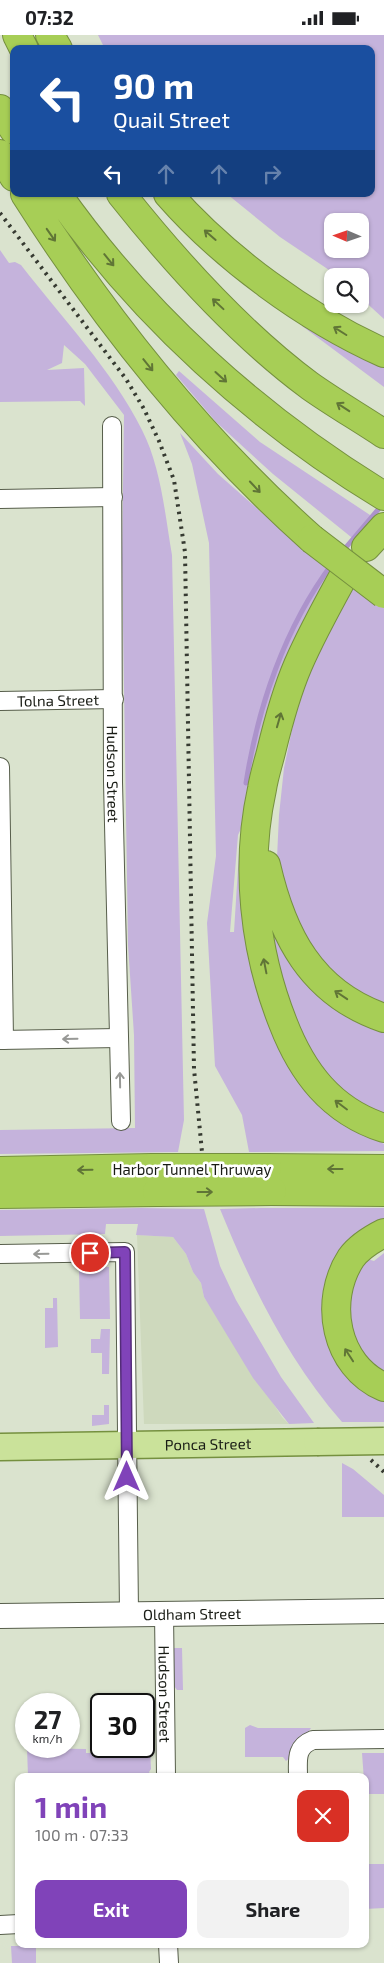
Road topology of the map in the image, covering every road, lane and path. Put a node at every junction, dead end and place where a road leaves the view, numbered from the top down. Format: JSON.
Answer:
{"nodes":[{"id":1,"x":0,"y":109,"type":"edge"},
{"id":2,"x":10,"y":124,"type":"edge"},
{"id":3,"x":0,"y":154,"type":"edge"},
{"id":4,"x":10,"y":170,"type":"edge"},
{"id":5,"x":27,"y":197,"type":"edge"},
{"id":6,"x":59,"y":197,"type":"edge"},
{"id":7,"x":123,"y":197,"type":"edge"},
{"id":8,"x":171,"y":197,"type":"edge"},
{"id":9,"x":384,"y":353,"type":"edge"},
{"id":10,"x":112,"y":426,"type":"dead end"},
{"id":11,"x":384,"y":434,"type":"edge"},
{"id":12,"x":384,"y":496,"type":"edge"},
{"id":13,"x":113,"y":497,"type":"junction"},
{"id":14,"x":0,"y":499,"type":"edge"},
{"id":15,"x":384,"y":527,"type":"edge"},
{"id":16,"x":366,"y":547,"type":"dead end"},
{"id":17,"x":343,"y":577,"type":"dead end"},
{"id":18,"x":384,"y":594,"type":"edge"},
{"id":19,"x":114,"y":699,"type":"junction"},
{"id":20,"x":0,"y":701,"type":"edge"},
{"id":21,"x":0,"y":767,"type":"edge"},
{"id":22,"x":268,"y":768,"type":"junction"},
{"id":23,"x":384,"y":1018,"type":"edge"},
{"id":24,"x":118,"y":1038,"type":"junction"},
{"id":25,"x":2,"y":1040,"type":"edge"},
{"id":26,"x":121,"y":1121,"type":"dead end"},
{"id":27,"x":384,"y":1128,"type":"edge"},
{"id":28,"x":384,"y":1169,"type":"edge"},
{"id":29,"x":0,"y":1171,"type":"edge"},
{"id":30,"x":154,"y":1180,"type":"junction"},
{"id":31,"x":270,"y":1180,"type":"junction"},
{"id":32,"x":384,"y":1192,"type":"edge"},
{"id":33,"x":0,"y":1194,"type":"edge"},
{"id":34,"x":384,"y":1233,"type":"edge"},
{"id":35,"x":0,"y":1254,"type":"edge"},
{"id":36,"x":384,"y":1387,"type":"edge"},
{"id":37,"x":384,"y":1441,"type":"edge"},
{"id":38,"x":127,"y":1446,"type":"junction"},
{"id":39,"x":0,"y":1447,"type":"edge"},
{"id":40,"x":384,"y":1611,"type":"edge"},
{"id":41,"x":129,"y":1613,"type":"junction"},
{"id":42,"x":164,"y":1613,"type":"junction"},
{"id":43,"x":0,"y":1617,"type":"edge"},
{"id":44,"x":384,"y":1739,"type":"edge"},
{"id":45,"x":166,"y":1773,"type":"edge"},
{"id":46,"x":298,"y":1773,"type":"edge"},
{"id":47,"x":15,"y":1924,"type":"edge"},
{"id":48,"x":0,"y":1925,"type":"edge"},
{"id":49,"x":168,"y":1948,"type":"edge"},
{"id":50,"x":169,"y":1963,"type":"edge"}],
"edges":[{"from":1,"to":2,"type":"highway"},
{"from":3,"to":4,"type":"highway"},
{"from":5,"to":18,"type":"highway","one_way":true,"bridge":true},
{"from":6,"to":12,"type":"highway","one_way":true},
{"from":11,"to":7,"type":"highway","one_way":true},
{"from":9,"to":8,"type":"highway","one_way":true},
{"from":10,"to":13,"type":"street","name":"Hudson Street"},
{"from":13,"to":14,"type":"street"},
{"from":13,"to":19,"type":"street","name":"Hudson Street"},
{"from":15,"to":16,"type":"highway"},
{"from":22,"to":17,"type":"highway","one_way":true},
{"from":19,"to":20,"type":"street","name":"Tolna Street"},
{"from":19,"to":24,"type":"street","name":"Hudson Street"},
{"from":21,"to":25,"type":"street"},
{"from":23,"to":22,"type":"highway","one_way":true},
{"from":27,"to":22,"type":"highway","one_way":true},
{"from":24,"to":25,"type":"street","one_way":true},
{"from":26,"to":24,"type":"street","name":"Hudson Street","one_way":true},
{"from":28,"to":31,"type":"highway","name":"Harbor Tunnel Thruway","one_way":true},
{"from":30,"to":29,"type":"highway","name":"Harbor Tunnel Thruway","one_way":true},
{"from":30,"to":31,"type":"highway","name":"Harbor Tunnel Thruway","bridge":true},
{"from":30,"to":33,"type":"highway","name":"Harbor Tunnel Thruway"},
{"from":31,"to":32,"type":"highway","name":"Harbor Tunnel Thruway"},
{"from":36,"to":34,"type":"highway","one_way":true},
{"from":38,"to":35,"type":"street","one_way":true},
{"from":37,"to":38,"type":"main road","name":"Ponca Street","bridge":true},
{"from":38,"to":39,"type":"main road","name":"Ponca Street"},
{"from":38,"to":41,"type":"street"},
{"from":40,"to":42,"type":"street","name":"Oldham Street"},
{"from":41,"to":42,"type":"street","name":"Oldham Street"},
{"from":41,"to":43,"type":"street","name":"Oldham Street"},
{"from":42,"to":45,"type":"street","name":"Hudson Street"},
{"from":44,"to":46,"type":"street"},
{"from":47,"to":48,"type":"street"},
{"from":49,"to":50,"type":"street"}]}
